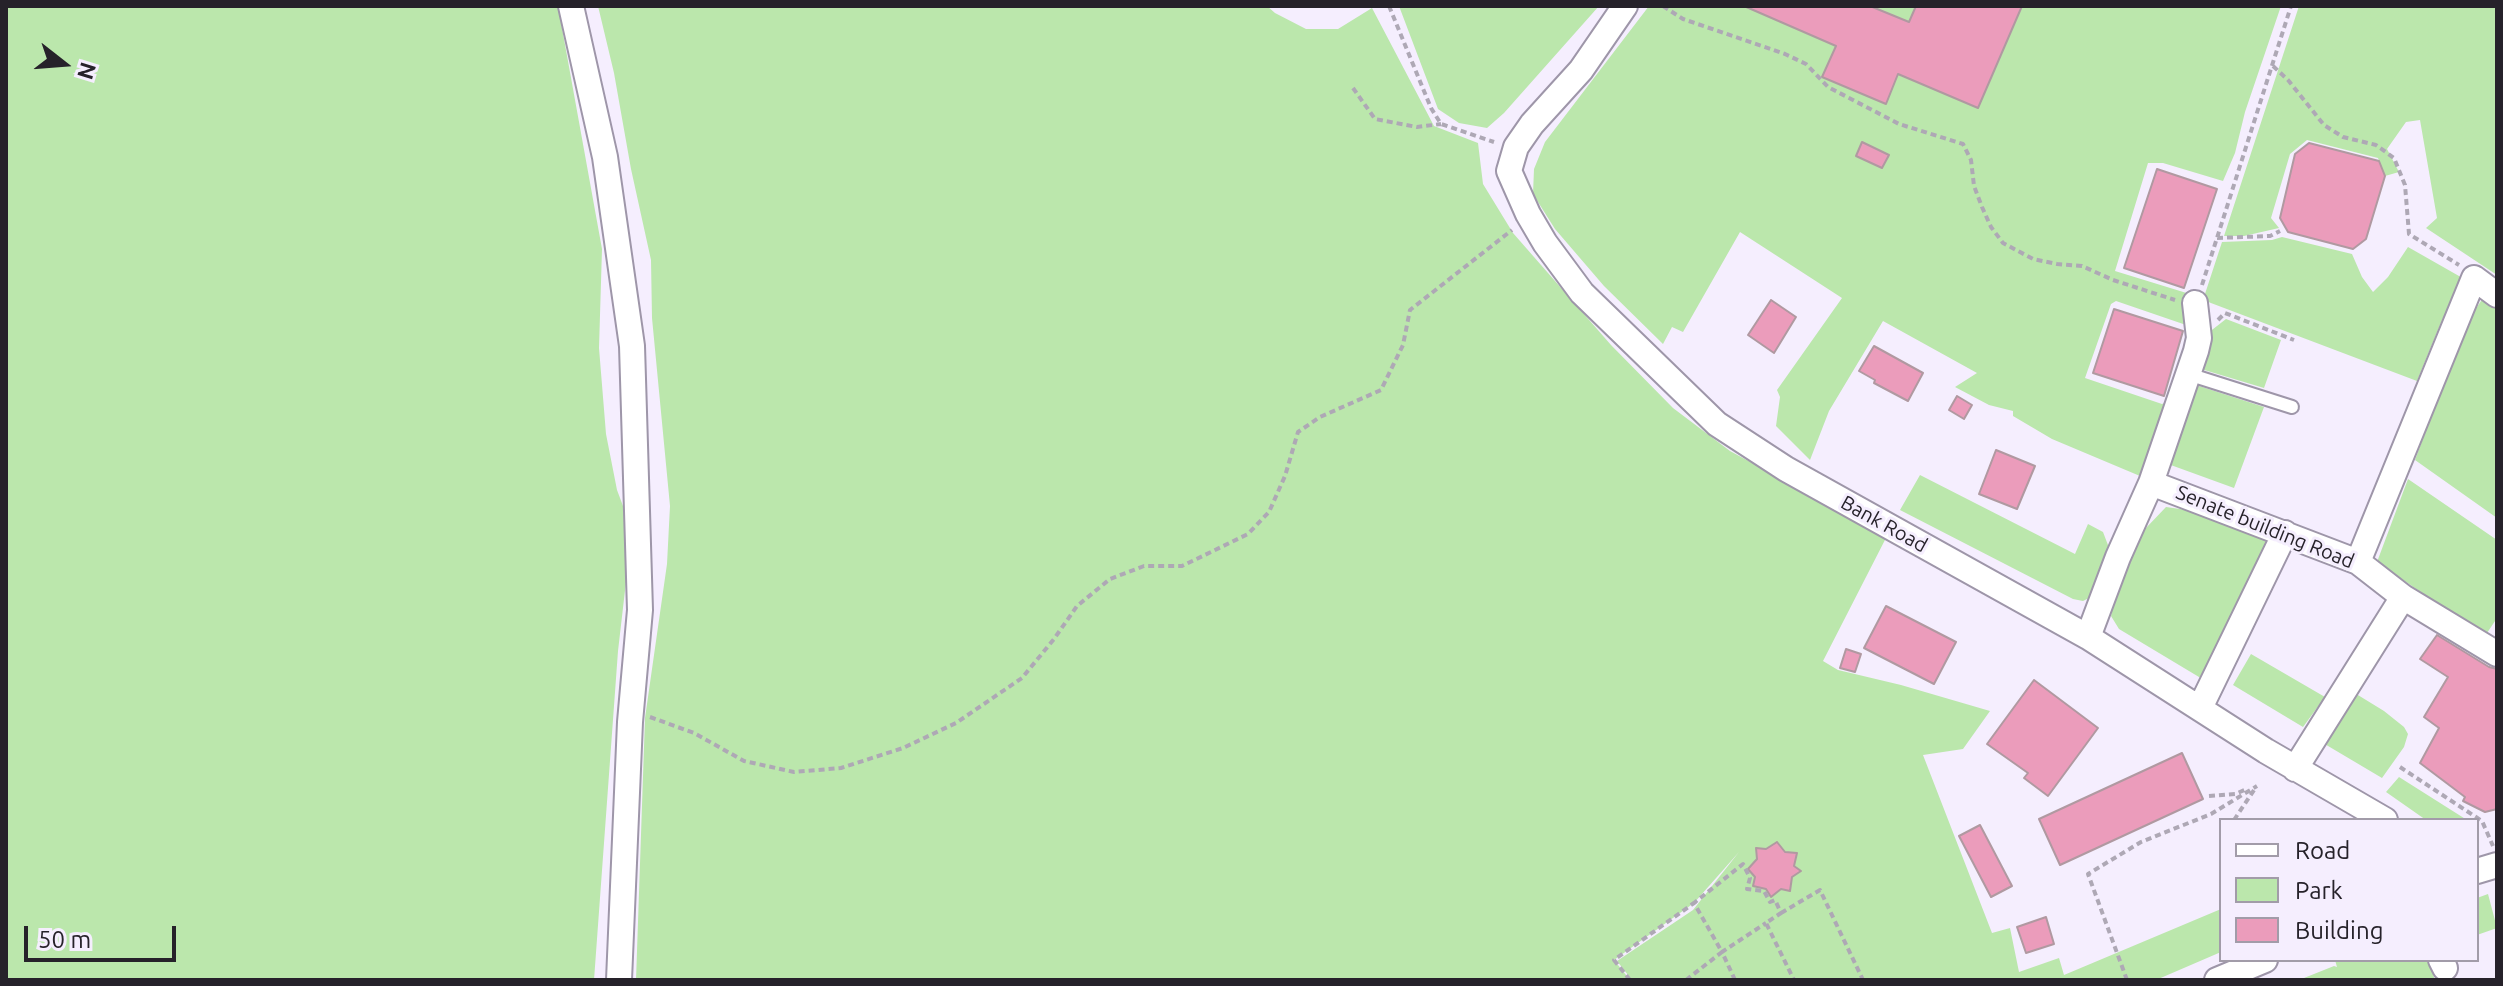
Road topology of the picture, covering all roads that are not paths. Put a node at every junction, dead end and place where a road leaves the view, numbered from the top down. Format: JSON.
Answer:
{"nodes":[{"id":1,"x":571,"y":6,"type":"edge"},
{"id":2,"x":1625,"y":6,"type":"edge"},
{"id":3,"x":2497,"y":295,"type":"edge"},
{"id":4,"x":2196,"y":319,"type":"road end"},
{"id":5,"x":2188,"y":374,"type":"junction"},
{"id":6,"x":2292,"y":407,"type":"dead end"},
{"id":7,"x":2151,"y":483,"type":"junction"},
{"id":8,"x":2285,"y":533,"type":"junction"},
{"id":9,"x":2358,"y":562,"type":"junction"},
{"id":10,"x":2403,"y":597,"type":"junction"},
{"id":11,"x":2088,"y":637,"type":"junction"},
{"id":12,"x":2497,"y":654,"type":"edge"},
{"id":13,"x":2200,"y":708,"type":"junction"},
{"id":14,"x":2295,"y":769,"type":"junction"},
{"id":15,"x":2354,"y":818,"type":"edge"},
{"id":16,"x":2381,"y":818,"type":"edge"},
{"id":17,"x":2496,"y":859,"type":"edge"},
{"id":18,"x":2479,"y":870,"type":"edge"},
{"id":19,"x":2260,"y":962,"type":"edge"},
{"id":20,"x":619,"y":980,"type":"edge"},
{"id":21,"x":2217,"y":980,"type":"edge"}],
"edges":[{"from":1,"to":20,"type":"street"},
{"from":2,"to":11,"type":"street","name":"Bank Road"},
{"from":3,"to":9,"type":"street"},
{"from":4,"to":5,"type":"street"},
{"from":5,"to":6,"type":"lane"},
{"from":5,"to":7,"type":"street"},
{"from":7,"to":8,"type":"street","name":"Senate building Road"},
{"from":7,"to":11,"type":"street"},
{"from":8,"to":9,"type":"street","name":"Senate building Road"},
{"from":8,"to":13,"type":"street","name":"Senate building Road"},
{"from":9,"to":10,"type":"street","name":"Senate building Road"},
{"from":10,"to":12,"type":"street","name":"Senate building Road"},
{"from":10,"to":14,"type":"street"},
{"from":11,"to":13,"type":"street","name":"Bank Road"},
{"from":13,"to":14,"type":"street","name":"Bank Road"},
{"from":14,"to":15,"type":"street","name":"Bank Road"},
{"from":14,"to":16,"type":"street","name":"Bank Road"},
{"from":17,"to":18,"type":"street"},
{"from":19,"to":21,"type":"street"}]}
